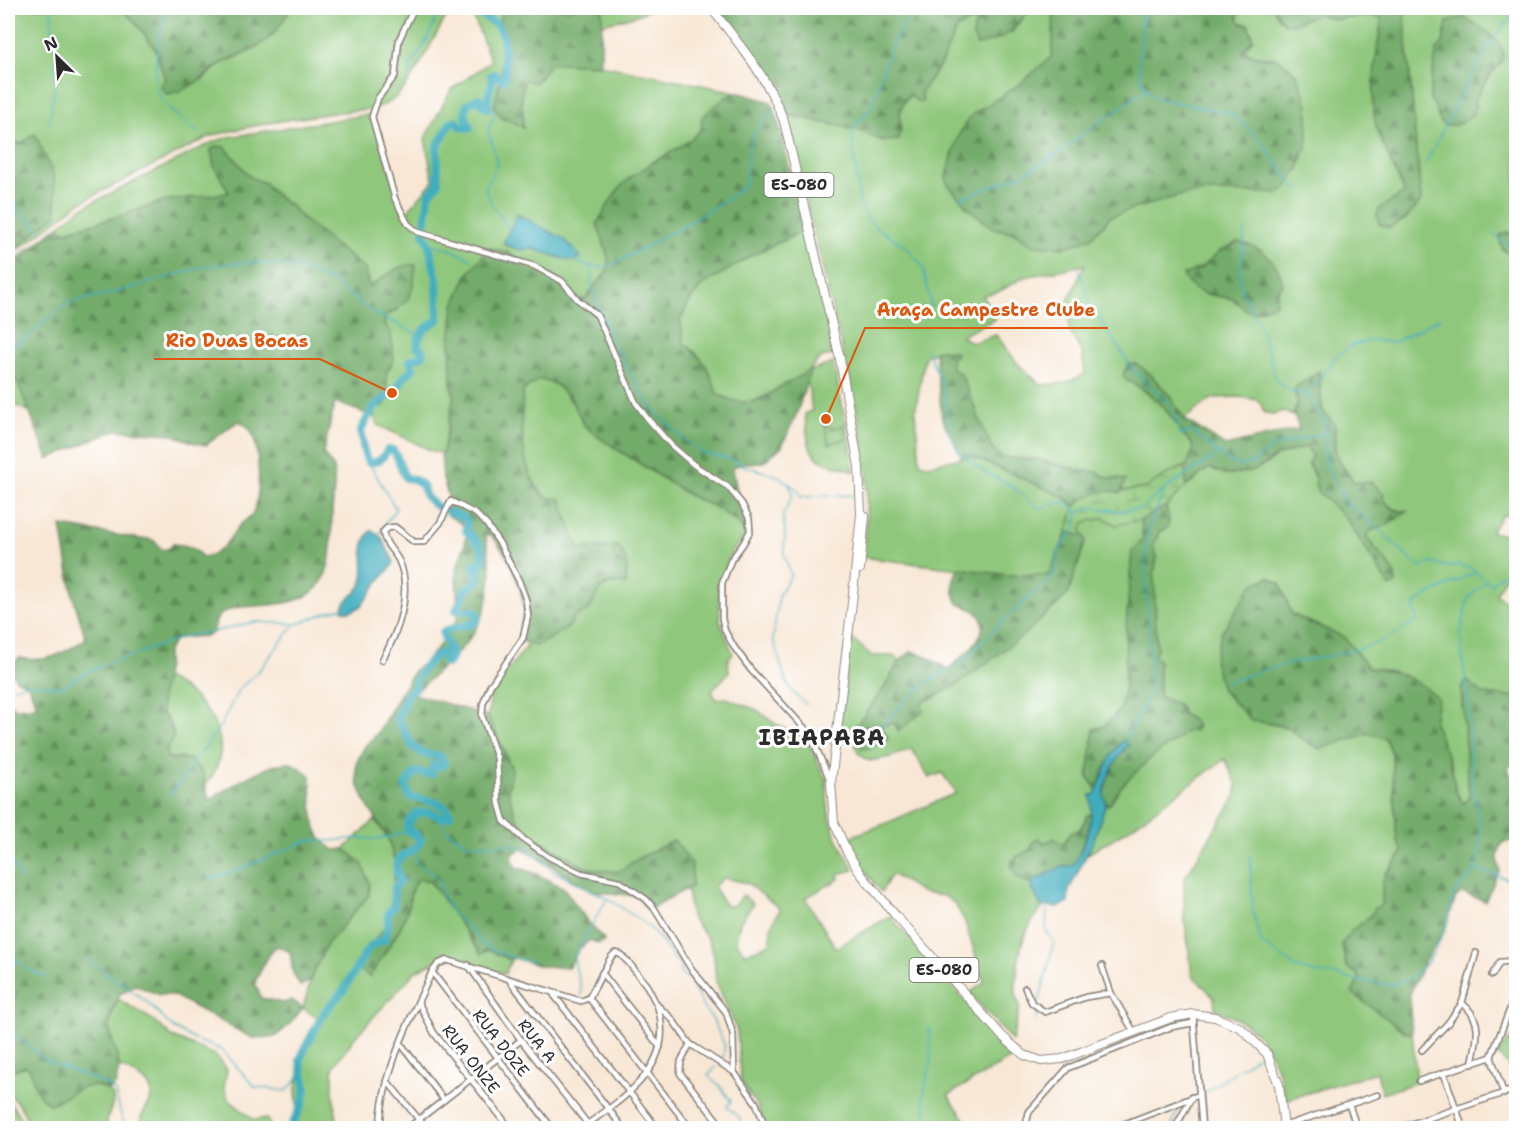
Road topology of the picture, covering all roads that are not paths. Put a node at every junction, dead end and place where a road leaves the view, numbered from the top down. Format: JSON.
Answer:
{"nodes":[{"id":1,"x":414,"y":8,"type":"edge"},
{"id":2,"x":711,"y":8,"type":"edge"},
{"id":3,"x":382,"y":660,"type":"dead end"},
{"id":4,"x":831,"y":783,"type":"junction"},
{"id":5,"x":1476,"y":953,"type":"dead end"},
{"id":6,"x":1516,"y":960,"type":"edge"},
{"id":7,"x":468,"y":965,"type":"junction"},
{"id":8,"x":1102,"y":966,"type":"dead end"},
{"id":9,"x":432,"y":972,"type":"junction"},
{"id":10,"x":602,"y":973,"type":"junction"},
{"id":11,"x":1492,"y":975,"type":"dead end"},
{"id":12,"x":509,"y":979,"type":"junction"},
{"id":13,"x":1024,"y":988,"type":"dead end"},
{"id":14,"x":553,"y":993,"type":"junction"},
{"id":15,"x":1111,"y":993,"type":"junction"},
{"id":16,"x":589,"y":998,"type":"junction"},
{"id":17,"x":418,"y":1002,"type":"junction"},
{"id":18,"x":1462,"y":1003,"type":"junction"},
{"id":19,"x":657,"y":1005,"type":"junction"},
{"id":20,"x":1193,"y":1014,"type":"junction"},
{"id":21,"x":1193,"y":1023,"type":"junction"},
{"id":22,"x":1134,"y":1032,"type":"junction"},
{"id":23,"x":521,"y":1040,"type":"junction"},
{"id":24,"x":401,"y":1044,"type":"junction"},
{"id":25,"x":690,"y":1044,"type":"junction"},
{"id":26,"x":1114,"y":1045,"type":"junction"},
{"id":27,"x":660,"y":1047,"type":"junction"},
{"id":28,"x":1422,"y":1050,"type":"dead end"},
{"id":29,"x":1491,"y":1057,"type":"junction"},
{"id":30,"x":498,"y":1058,"type":"junction"},
{"id":31,"x":1472,"y":1064,"type":"junction"},
{"id":32,"x":734,"y":1072,"type":"junction"},
{"id":33,"x":648,"y":1074,"type":"junction"},
{"id":34,"x":1444,"y":1074,"type":"junction"},
{"id":35,"x":472,"y":1080,"type":"junction"},
{"id":36,"x":387,"y":1081,"type":"junction"},
{"id":37,"x":1419,"y":1082,"type":"dead end"},
{"id":38,"x":1516,"y":1089,"type":"edge"},
{"id":39,"x":628,"y":1092,"type":"junction"},
{"id":40,"x":1504,"y":1094,"type":"junction"},
{"id":41,"x":1199,"y":1095,"type":"junction"},
{"id":42,"x":1378,"y":1095,"type":"dead end"},
{"id":43,"x":1192,"y":1097,"type":"junction"},
{"id":44,"x":444,"y":1100,"type":"junction"},
{"id":45,"x":1349,"y":1105,"type":"junction"},
{"id":46,"x":608,"y":1109,"type":"junction"},
{"id":47,"x":1456,"y":1110,"type":"junction"},
{"id":48,"x":419,"y":1120,"type":"junction"},
{"id":49,"x":590,"y":1126,"type":"edge"},
{"id":50,"x":381,"y":1127,"type":"edge"},
{"id":51,"x":1284,"y":1127,"type":"edge"},
{"id":52,"x":408,"y":1128,"type":"edge"},
{"id":53,"x":426,"y":1128,"type":"edge"},
{"id":54,"x":510,"y":1128,"type":"edge"},
{"id":55,"x":552,"y":1128,"type":"edge"},
{"id":56,"x":582,"y":1128,"type":"edge"},
{"id":57,"x":623,"y":1128,"type":"edge"},
{"id":58,"x":657,"y":1128,"type":"edge"},
{"id":59,"x":690,"y":1128,"type":"edge"},
{"id":60,"x":723,"y":1128,"type":"edge"},
{"id":61,"x":766,"y":1128,"type":"edge"},
{"id":62,"x":1025,"y":1128,"type":"edge"},
{"id":63,"x":1114,"y":1128,"type":"edge"},
{"id":64,"x":1175,"y":1128,"type":"edge"},
{"id":65,"x":1202,"y":1128,"type":"edge"},
{"id":66,"x":1357,"y":1128,"type":"edge"},
{"id":67,"x":1399,"y":1128,"type":"edge"},
{"id":68,"x":1463,"y":1128,"type":"edge"}],
"edges":[{"from":1,"to":4,"type":"street"},
{"from":2,"to":4,"type":"main road","number":"ES-080"},
{"from":3,"to":32,"type":"street"},
{"from":4,"to":26,"type":"main road","number":"ES-080"},
{"from":5,"to":18,"type":"street"},
{"from":6,"to":11,"type":"street"},
{"from":6,"to":29,"type":"street"},
{"from":7,"to":9,"type":"street"},
{"from":7,"to":12,"type":"street"},
{"from":7,"to":23,"type":"street","name":"RUA A"},
{"from":8,"to":15,"type":"street"},
{"from":9,"to":17,"type":"street"},
{"from":9,"to":30,"type":"street","name":"RUA DOZE"},
{"from":10,"to":16,"type":"street"},
{"from":10,"to":19,"type":"street"},
{"from":10,"to":27,"type":"street"},
{"from":12,"to":14,"type":"street"},
{"from":12,"to":46,"type":"street"},
{"from":13,"to":15,"type":"street"},
{"from":14,"to":16,"type":"street"},
{"from":14,"to":39,"type":"street"},
{"from":15,"to":22,"type":"street"},
{"from":16,"to":33,"type":"street"},
{"from":17,"to":24,"type":"street"},
{"from":17,"to":35,"type":"street","name":"RUA ONZE"},
{"from":18,"to":28,"type":"street"},
{"from":18,"to":31,"type":"street"},
{"from":19,"to":25,"type":"street"},
{"from":19,"to":27,"type":"street"},
{"from":20,"to":21,"type":"street"},
{"from":20,"to":22,"type":"main road","number":"ES-080"},
{"from":20,"to":51,"type":"main road","number":"ES-080"},
{"from":21,"to":26,"type":"street"},
{"from":21,"to":41,"type":"street"},
{"from":22,"to":26,"type":"main road","number":"ES-080"},
{"from":23,"to":30,"type":"street"},
{"from":23,"to":49,"type":"street","name":"RUA A"},
{"from":24,"to":36,"type":"street"},
{"from":24,"to":44,"type":"street"},
{"from":25,"to":32,"type":"street"},
{"from":25,"to":60,"type":"street"},
{"from":26,"to":62,"type":"street"},
{"from":27,"to":33,"type":"street"},
{"from":29,"to":31,"type":"street"},
{"from":29,"to":40,"type":"street"},
{"from":30,"to":35,"type":"street"},
{"from":30,"to":55,"type":"street","name":"RUA DOZE"},
{"from":31,"to":34,"type":"street"},
{"from":32,"to":61,"type":"street"},
{"from":33,"to":39,"type":"street"},
{"from":33,"to":59,"type":"street"},
{"from":34,"to":37,"type":"street"},
{"from":34,"to":47,"type":"street"},
{"from":35,"to":44,"type":"street"},
{"from":35,"to":54,"type":"street","name":"RUA ONZE"},
{"from":36,"to":48,"type":"street"},
{"from":36,"to":50,"type":"street"},
{"from":38,"to":40,"type":"street"},
{"from":39,"to":46,"type":"street"},
{"from":39,"to":58,"type":"street"},
{"from":40,"to":47,"type":"street"},
{"from":41,"to":43,"type":"street"},
{"from":41,"to":65,"type":"street"},
{"from":42,"to":45,"type":"street"},
{"from":43,"to":63,"type":"street"},
{"from":43,"to":64,"type":"street"},
{"from":44,"to":48,"type":"street"},
{"from":45,"to":51,"type":"street"},
{"from":45,"to":66,"type":"street"},
{"from":46,"to":49,"type":"street"},
{"from":46,"to":57,"type":"street"},
{"from":47,"to":67,"type":"street"},
{"from":47,"to":68,"type":"street"},
{"from":48,"to":52,"type":"street"},
{"from":48,"to":53,"type":"street"},
{"from":49,"to":56,"type":"street"}]}
